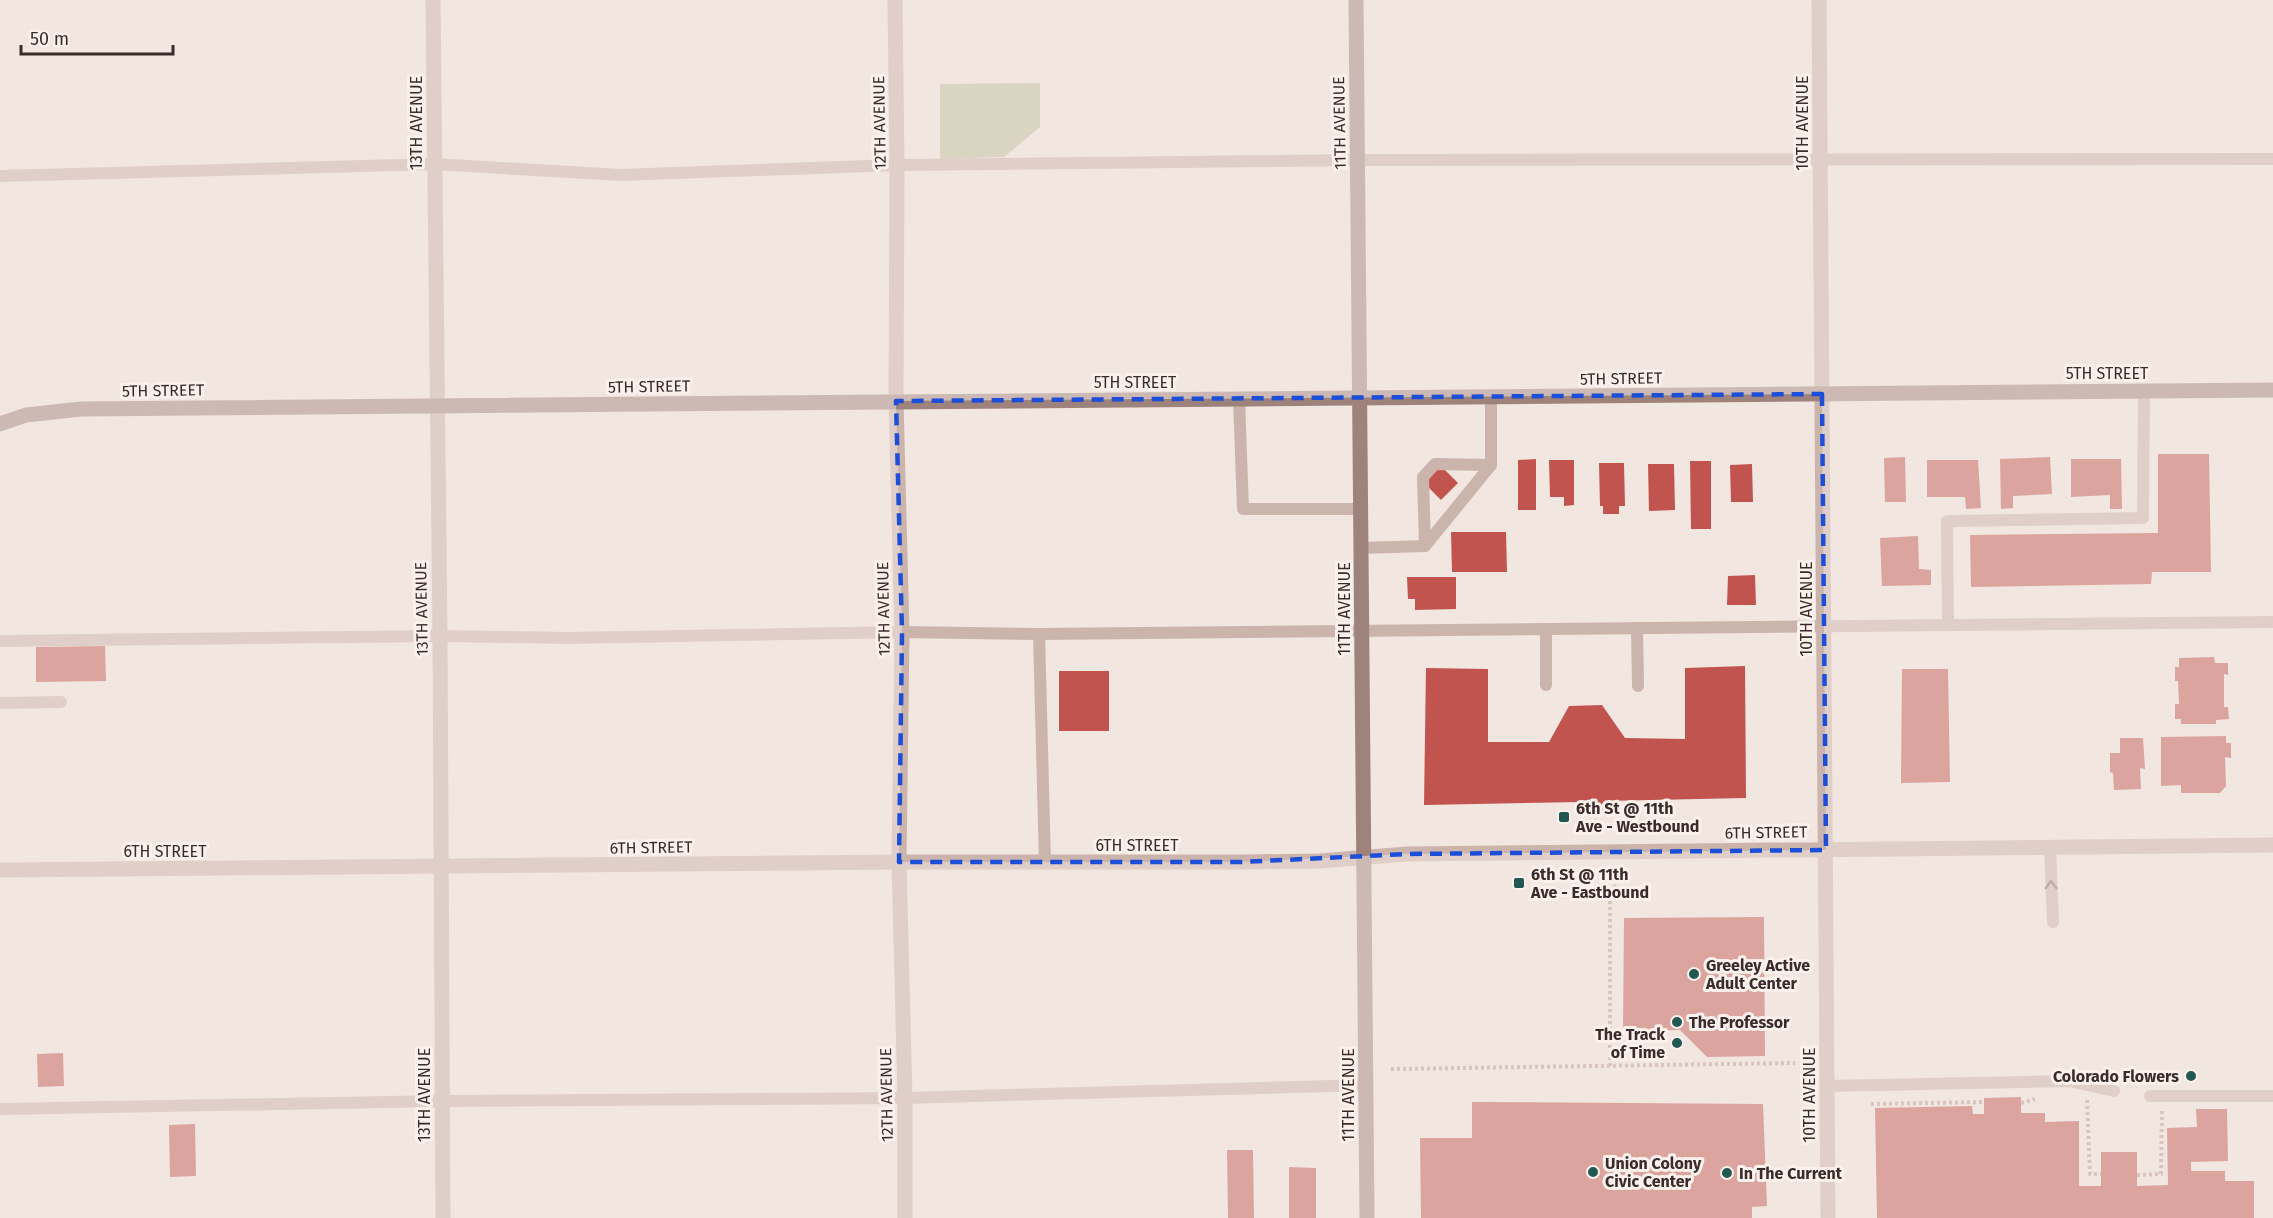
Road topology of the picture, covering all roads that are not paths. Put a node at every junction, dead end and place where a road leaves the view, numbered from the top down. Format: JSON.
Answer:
{"nodes":[{"id":1,"x":433,"y":0,"type":"edge"},
{"id":2,"x":895,"y":0,"type":"edge"},
{"id":3,"x":1356,"y":0,"type":"edge"},
{"id":4,"x":1819,"y":0,"type":"edge"},
{"id":5,"x":1820,"y":159,"type":"junction"},
{"id":6,"x":2273,"y":159,"type":"edge"},
{"id":7,"x":1358,"y":160,"type":"junction"},
{"id":8,"x":434,"y":164,"type":"junction"},
{"id":9,"x":897,"y":165,"type":"junction"},
{"id":10,"x":0,"y":176,"type":"edge"},
{"id":11,"x":2273,"y":390,"type":"edge"},
{"id":12,"x":2144,"y":391,"type":"junction"},
{"id":13,"x":1822,"y":394,"type":"junction"},
{"id":14,"x":1491,"y":397,"type":"junction"},
{"id":15,"x":1360,"y":398,"type":"junction"},
{"id":16,"x":1239,"y":399,"type":"junction"},
{"id":17,"x":896,"y":401,"type":"junction"},
{"id":18,"x":436,"y":406,"type":"junction"},
{"id":19,"x":0,"y":424,"type":"edge"},
{"id":20,"x":1491,"y":465,"type":"junction"},
{"id":21,"x":1361,"y":509,"type":"junction"},
{"id":22,"x":1425,"y":546,"type":"junction"},
{"id":23,"x":1361,"y":548,"type":"junction"},
{"id":24,"x":2273,"y":622,"type":"edge"},
{"id":25,"x":1948,"y":625,"type":"junction"},
{"id":26,"x":1824,"y":627,"type":"junction"},
{"id":27,"x":1637,"y":628,"type":"junction"},
{"id":28,"x":1546,"y":629,"type":"junction"},
{"id":29,"x":1362,"y":631,"type":"junction"},
{"id":30,"x":902,"y":632,"type":"junction"},
{"id":31,"x":1039,"y":633,"type":"junction"},
{"id":32,"x":440,"y":636,"type":"junction"},
{"id":33,"x":0,"y":640,"type":"edge"},
{"id":34,"x":1546,"y":685,"type":"dead end"},
{"id":35,"x":1638,"y":686,"type":"dead end"},
{"id":36,"x":61,"y":702,"type":"dead end"},
{"id":37,"x":0,"y":703,"type":"edge"},
{"id":38,"x":2273,"y":844,"type":"edge"},
{"id":39,"x":2050,"y":848,"type":"junction"},
{"id":40,"x":1826,"y":850,"type":"junction"},
{"id":41,"x":1364,"y":857,"type":"junction"},
{"id":42,"x":899,"y":862,"type":"junction"},
{"id":43,"x":1045,"y":863,"type":"junction"},
{"id":44,"x":440,"y":867,"type":"junction"},
{"id":45,"x":0,"y":870,"type":"edge"},
{"id":46,"x":2053,"y":922,"type":"dead end"},
{"id":47,"x":1366,"y":1085,"type":"junction"},
{"id":48,"x":1827,"y":1086,"type":"junction"},
{"id":49,"x":2114,"y":1091,"type":"dead end"},
{"id":50,"x":2150,"y":1096,"type":"dead end"},
{"id":51,"x":2273,"y":1096,"type":"edge"},
{"id":52,"x":905,"y":1098,"type":"junction"},
{"id":53,"x":442,"y":1101,"type":"junction"},
{"id":54,"x":0,"y":1109,"type":"edge"},
{"id":55,"x":442,"y":1218,"type":"edge"},
{"id":56,"x":905,"y":1218,"type":"edge"},
{"id":57,"x":1367,"y":1218,"type":"edge"},
{"id":58,"x":1828,"y":1218,"type":"edge"}],
"edges":[{"from":1,"to":8,"type":"street","name":"13TH AVENUE"},
{"from":2,"to":9,"type":"street","name":"12TH AVENUE"},
{"from":3,"to":7,"type":"main road","name":"11TH AVENUE"},
{"from":4,"to":5,"type":"street","name":"10TH AVENUE"},
{"from":5,"to":6,"type":"lane"},
{"from":5,"to":7,"type":"lane"},
{"from":5,"to":13,"type":"street","name":"10TH AVENUE"},
{"from":7,"to":9,"type":"lane"},
{"from":7,"to":15,"type":"main road","name":"11TH AVENUE"},
{"from":8,"to":9,"type":"lane"},
{"from":8,"to":10,"type":"lane"},
{"from":8,"to":18,"type":"street","name":"13TH AVENUE"},
{"from":9,"to":17,"type":"street","name":"12TH AVENUE"},
{"from":11,"to":12,"type":"main road","name":"5TH STREET"},
{"from":12,"to":13,"type":"main road","name":"5TH STREET"},
{"from":12,"to":25,"type":"lane"},
{"from":13,"to":14,"type":"main road","name":"5TH STREET"},
{"from":13,"to":26,"type":"street","name":"10TH AVENUE"},
{"from":14,"to":15,"type":"main road","name":"5TH STREET"},
{"from":14,"to":20,"type":"lane"},
{"from":15,"to":16,"type":"main road","name":"5TH STREET"},
{"from":15,"to":21,"type":"main road","name":"11TH AVENUE"},
{"from":16,"to":17,"type":"main road","name":"5TH STREET"},
{"from":16,"to":21,"type":"lane"},
{"from":17,"to":18,"type":"main road","name":"5TH STREET"},
{"from":17,"to":30,"type":"street","name":"12TH AVENUE"},
{"from":18,"to":19,"type":"main road","name":"5TH STREET"},
{"from":18,"to":32,"type":"street","name":"13TH AVENUE"},
{"from":20,"to":22,"type":"lane"},
{"from":20,"to":22,"type":"lane"},
{"from":21,"to":23,"type":"main road","name":"11TH AVENUE"},
{"from":22,"to":23,"type":"lane"},
{"from":23,"to":29,"type":"main road","name":"11TH AVENUE"},
{"from":24,"to":25,"type":"lane"},
{"from":25,"to":26,"type":"lane"},
{"from":26,"to":27,"type":"lane"},
{"from":26,"to":40,"type":"street","name":"10TH AVENUE"},
{"from":27,"to":28,"type":"lane"},
{"from":27,"to":35,"type":"lane"},
{"from":28,"to":29,"type":"lane"},
{"from":28,"to":34,"type":"lane"},
{"from":29,"to":31,"type":"lane"},
{"from":29,"to":41,"type":"main road","name":"11TH AVENUE"},
{"from":30,"to":31,"type":"lane"},
{"from":30,"to":32,"type":"lane"},
{"from":30,"to":42,"type":"street","name":"12TH AVENUE"},
{"from":31,"to":43,"type":"lane"},
{"from":32,"to":33,"type":"lane"},
{"from":32,"to":44,"type":"street","name":"13TH AVENUE"},
{"from":36,"to":37,"type":"lane"},
{"from":38,"to":39,"type":"street","name":"6TH STREET"},
{"from":39,"to":40,"type":"street","name":"6TH STREET"},
{"from":46,"to":39,"type":"lane","one_way":true},
{"from":40,"to":41,"type":"street","name":"6TH STREET"},
{"from":40,"to":48,"type":"street","name":"10TH AVENUE"},
{"from":41,"to":43,"type":"street","name":"6TH STREET"},
{"from":41,"to":47,"type":"main road","name":"11TH AVENUE"},
{"from":42,"to":43,"type":"street","name":"6TH STREET"},
{"from":42,"to":44,"type":"street","name":"6TH STREET"},
{"from":42,"to":52,"type":"street","name":"12TH AVENUE"},
{"from":44,"to":45,"type":"street","name":"6TH STREET"},
{"from":44,"to":53,"type":"street","name":"13TH AVENUE"},
{"from":47,"to":52,"type":"lane"},
{"from":47,"to":57,"type":"main road","name":"11TH AVENUE"},
{"from":48,"to":49,"type":"lane"},
{"from":48,"to":58,"type":"street","name":"10TH AVENUE"},
{"from":50,"to":51,"type":"lane"},
{"from":52,"to":53,"type":"lane"},
{"from":52,"to":56,"type":"street","name":"12TH AVENUE"},
{"from":53,"to":54,"type":"lane"},
{"from":53,"to":55,"type":"street","name":"13TH AVENUE"}]}
